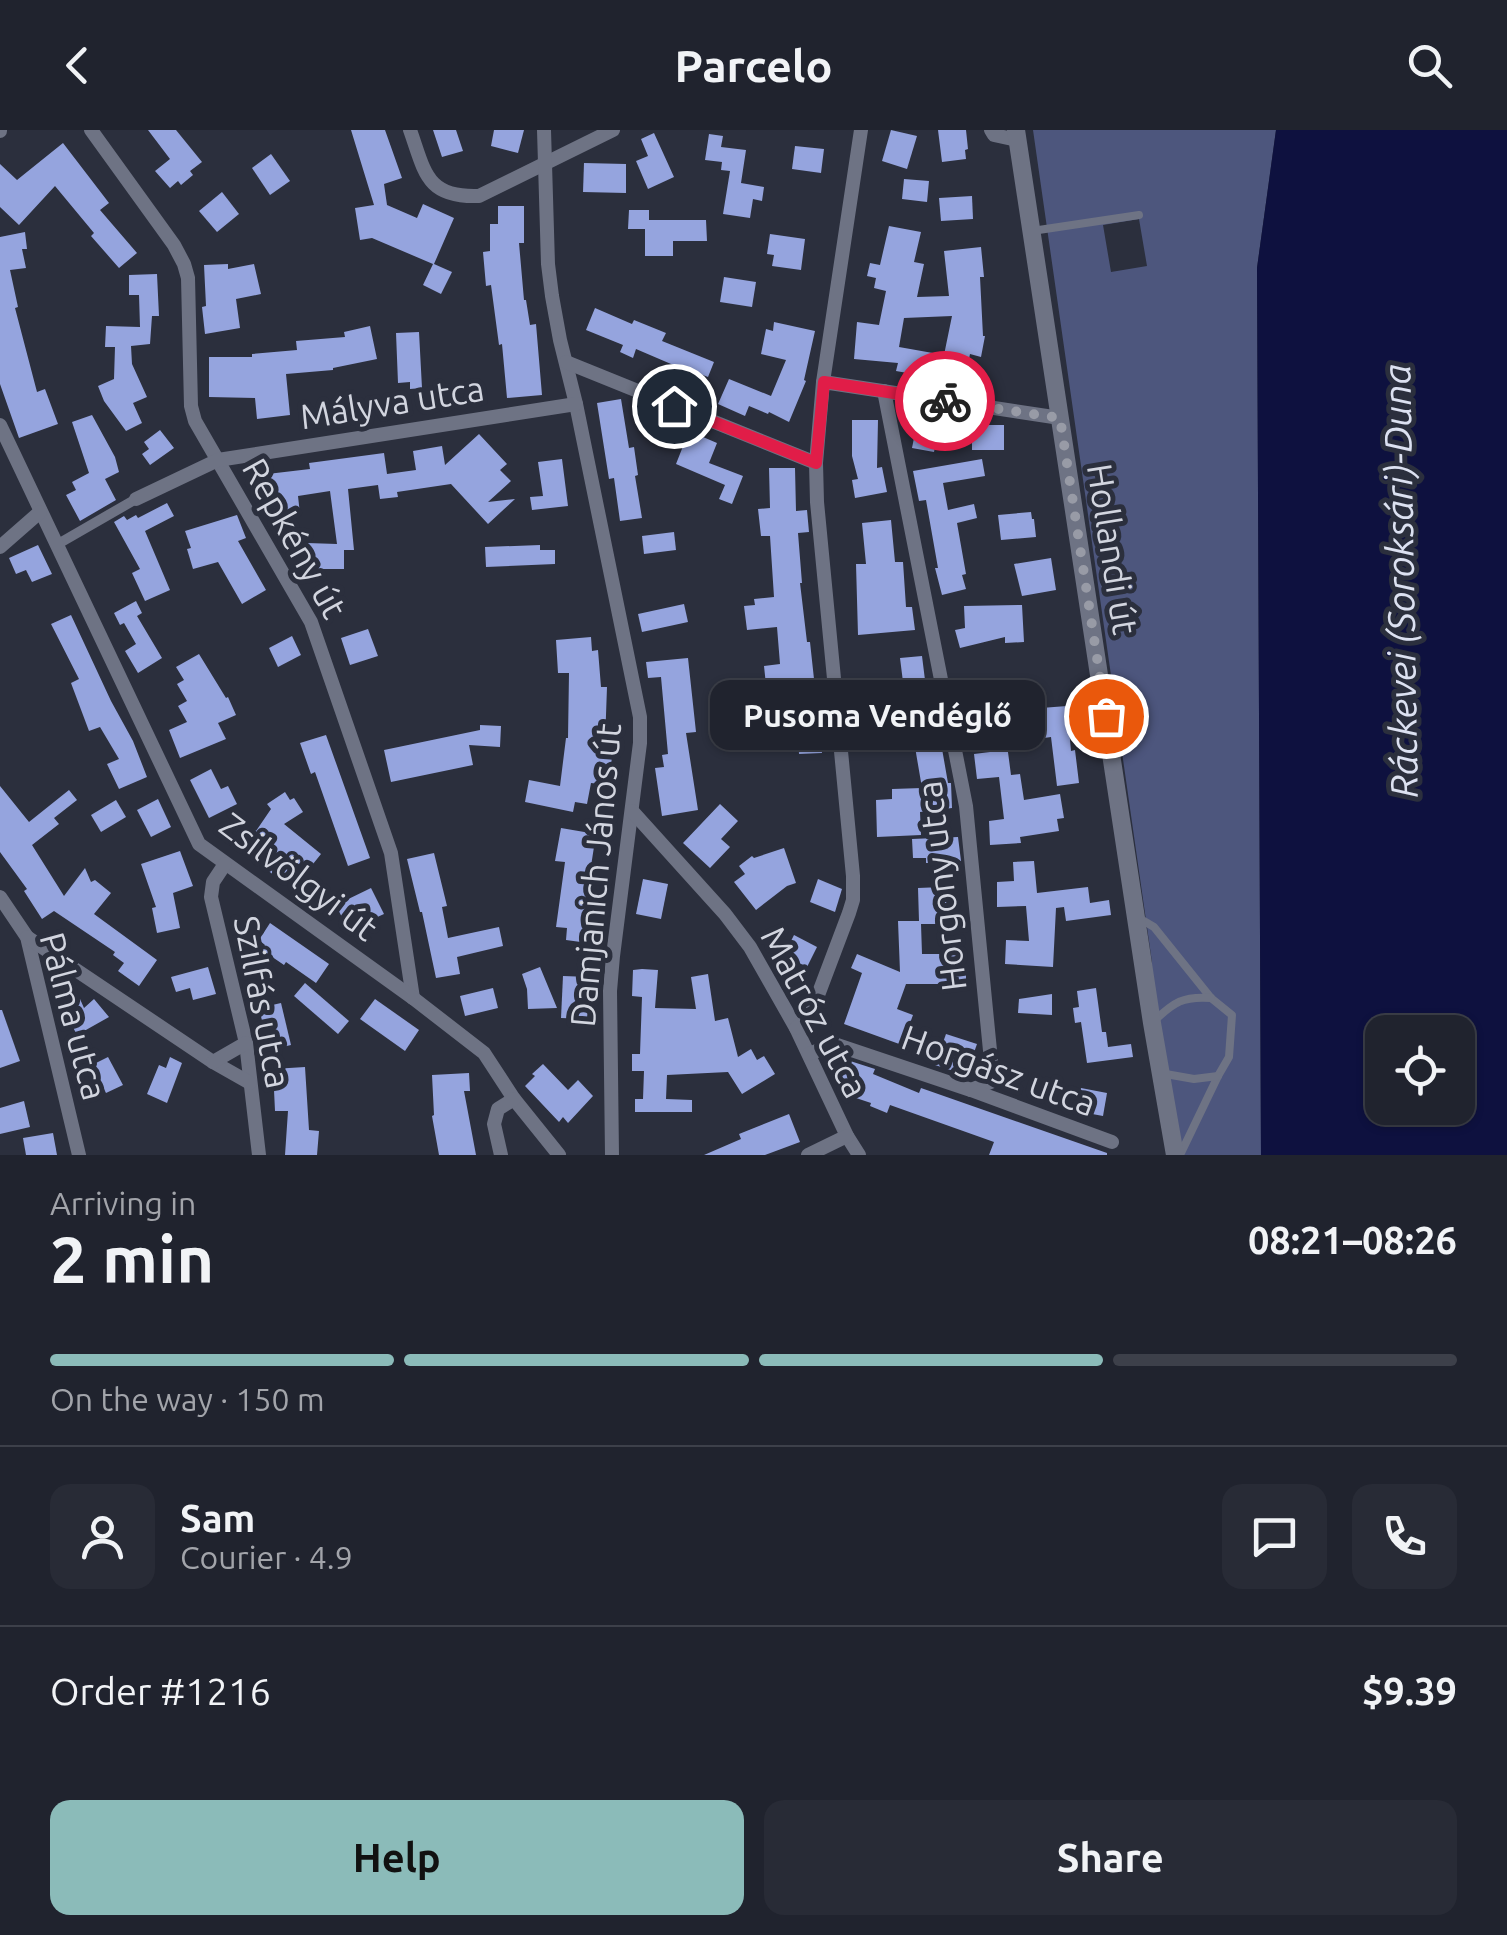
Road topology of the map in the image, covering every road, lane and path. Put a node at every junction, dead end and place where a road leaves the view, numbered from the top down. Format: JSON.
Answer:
{"nodes":[{"id":1,"x":91,"y":130,"type":"edge"},
{"id":2,"x":410,"y":130,"type":"edge"},
{"id":3,"x":544,"y":130,"type":"edge"},
{"id":4,"x":613,"y":130,"type":"edge"},
{"id":5,"x":860,"y":130,"type":"edge"},
{"id":6,"x":991,"y":130,"type":"edge"},
{"id":7,"x":1016,"y":135,"type":"edge"},
{"id":8,"x":546,"y":162,"type":"junction"},
{"id":9,"x":1140,"y":216,"type":"dead end"},
{"id":10,"x":1032,"y":231,"type":"junction"},
{"id":11,"x":566,"y":362,"type":"junction"},
{"id":12,"x":824,"y":382,"type":"junction"},
{"id":13,"x":884,"y":392,"type":"junction"},
{"id":14,"x":576,"y":404,"type":"junction"},
{"id":15,"x":1060,"y":418,"type":"junction"},
{"id":16,"x":0,"y":425,"type":"edge"},
{"id":17,"x":218,"y":460,"type":"junction"},
{"id":18,"x":816,"y":463,"type":"junction"},
{"id":19,"x":136,"y":499,"type":"joint"},
{"id":20,"x":40,"y":512,"type":"junction"},
{"id":21,"x":58,"y":544,"type":"junction"},
{"id":22,"x":0,"y":547,"type":"edge"},
{"id":23,"x":632,"y":811,"type":"junction"},
{"id":24,"x":224,"y":864,"type":"junction"},
{"id":25,"x":0,"y":897,"type":"edge"},
{"id":26,"x":1138,"y":916,"type":"junction"},
{"id":27,"x":27,"y":937,"type":"junction"},
{"id":28,"x":413,"y":998,"type":"junction"},
{"id":29,"x":1211,"y":998,"type":"junction"},
{"id":30,"x":1152,"y":1023,"type":"junction"},
{"id":31,"x":796,"y":1028,"type":"junction"},
{"id":32,"x":246,"y":1043,"type":"junction"},
{"id":33,"x":809,"y":1054,"type":"junction"},
{"id":34,"x":213,"y":1062,"type":"junction"},
{"id":35,"x":1160,"y":1073,"type":"junction"},
{"id":36,"x":1218,"y":1076,"type":"junction"},
{"id":37,"x":992,"y":1081,"type":"junction"},
{"id":38,"x":250,"y":1083,"type":"junction"},
{"id":39,"x":971,"y":1090,"type":"junction"},
{"id":40,"x":514,"y":1099,"type":"junction"},
{"id":41,"x":995,"y":1099,"type":"junction"},
{"id":42,"x":847,"y":1136,"type":"junction"},
{"id":43,"x":1112,"y":1142,"type":"dead end"},
{"id":44,"x":78,"y":1155,"type":"edge"},
{"id":45,"x":259,"y":1155,"type":"edge"},
{"id":46,"x":501,"y":1155,"type":"edge"},
{"id":47,"x":560,"y":1155,"type":"edge"},
{"id":48,"x":612,"y":1155,"type":"edge"},
{"id":49,"x":808,"y":1155,"type":"edge"},
{"id":50,"x":860,"y":1155,"type":"edge"},
{"id":51,"x":1178,"y":1155,"type":"edge"}],
"edges":[{"from":1,"to":17,"type":"street","name":"Repkény út"},
{"from":2,"to":8,"type":"street"},
{"from":3,"to":8,"type":"street","name":"Damjanich János út"},
{"from":4,"to":8,"type":"street"},
{"from":5,"to":12,"type":"street"},
{"from":6,"to":7,"type":"street"},
{"from":7,"to":10,"type":"street","name":"Hollandi út"},
{"from":8,"to":11,"type":"street","name":"Damjanich János út"},
{"from":9,"to":10,"type":"lane"},
{"from":10,"to":15,"type":"street","name":"Hollandi út"},
{"from":11,"to":14,"type":"street","name":"Damjanich János út"},
{"from":11,"to":18,"type":"street"},
{"from":12,"to":13,"type":"street"},
{"from":12,"to":18,"type":"street"},
{"from":13,"to":15,"type":"street"},
{"from":13,"to":37,"type":"street","name":"Horgony utca"},
{"from":14,"to":17,"type":"street","name":"Mályva utca"},
{"from":14,"to":23,"type":"street","name":"Damjanich János út"},
{"from":15,"to":26,"type":"street","name":"Hollandi út"},
{"from":16,"to":20,"type":"street","name":"Zsilvölgyi út"},
{"from":17,"to":19,"type":"street","name":"Mályva utca"},
{"from":17,"to":28,"type":"street","name":"Repkény út"},
{"from":18,"to":31,"type":"street"},
{"from":19,"to":21,"type":"street"},
{"from":20,"to":21,"type":"street","name":"Zsilvölgyi út"},
{"from":20,"to":22,"type":"street"},
{"from":21,"to":24,"type":"street","name":"Zsilvölgyi út"},
{"from":23,"to":31,"type":"street","name":"Matróz utca"},
{"from":23,"to":48,"type":"street","name":"Damjanich János út"},
{"from":24,"to":28,"type":"street","name":"Zsilvölgyi út"},
{"from":24,"to":32,"type":"street","name":"Szilfás utca"},
{"from":25,"to":27,"type":"street","name":"Pálma utca"},
{"from":26,"to":29,"type":"lane"},
{"from":26,"to":30,"type":"street","name":"Hollandi út"},
{"from":27,"to":34,"type":"street"},
{"from":27,"to":44,"type":"street","name":"Pálma utca"},
{"from":28,"to":40,"type":"street","name":"Zsilvölgyi út"},
{"from":29,"to":30,"type":"lane"},
{"from":29,"to":36,"type":"lane"},
{"from":30,"to":35,"type":"street","name":"Hollandi út"},
{"from":31,"to":33,"type":"street","name":"Matróz utca"},
{"from":32,"to":34,"type":"street"},
{"from":32,"to":38,"type":"street","name":"Szilfás utca"},
{"from":33,"to":39,"type":"street","name":"Horgász utca"},
{"from":33,"to":42,"type":"street","name":"Matróz utca"},
{"from":34,"to":38,"type":"street"},
{"from":35,"to":36,"type":"lane"},
{"from":35,"to":51,"type":"street","name":"Hollandi út"},
{"from":36,"to":51,"type":"lane"},
{"from":37,"to":39,"type":"street"},
{"from":37,"to":41,"type":"street","name":"Horgony utca"},
{"from":38,"to":45,"type":"street","name":"Szilfás utca"},
{"from":39,"to":41,"type":"street","name":"Horgász utca"},
{"from":40,"to":46,"type":"street"},
{"from":40,"to":47,"type":"street","name":"Zsilvölgyi út"},
{"from":41,"to":43,"type":"street","name":"Horgász utca"},
{"from":42,"to":49,"type":"street"},
{"from":42,"to":50,"type":"street","name":"Matróz utca"}]}
